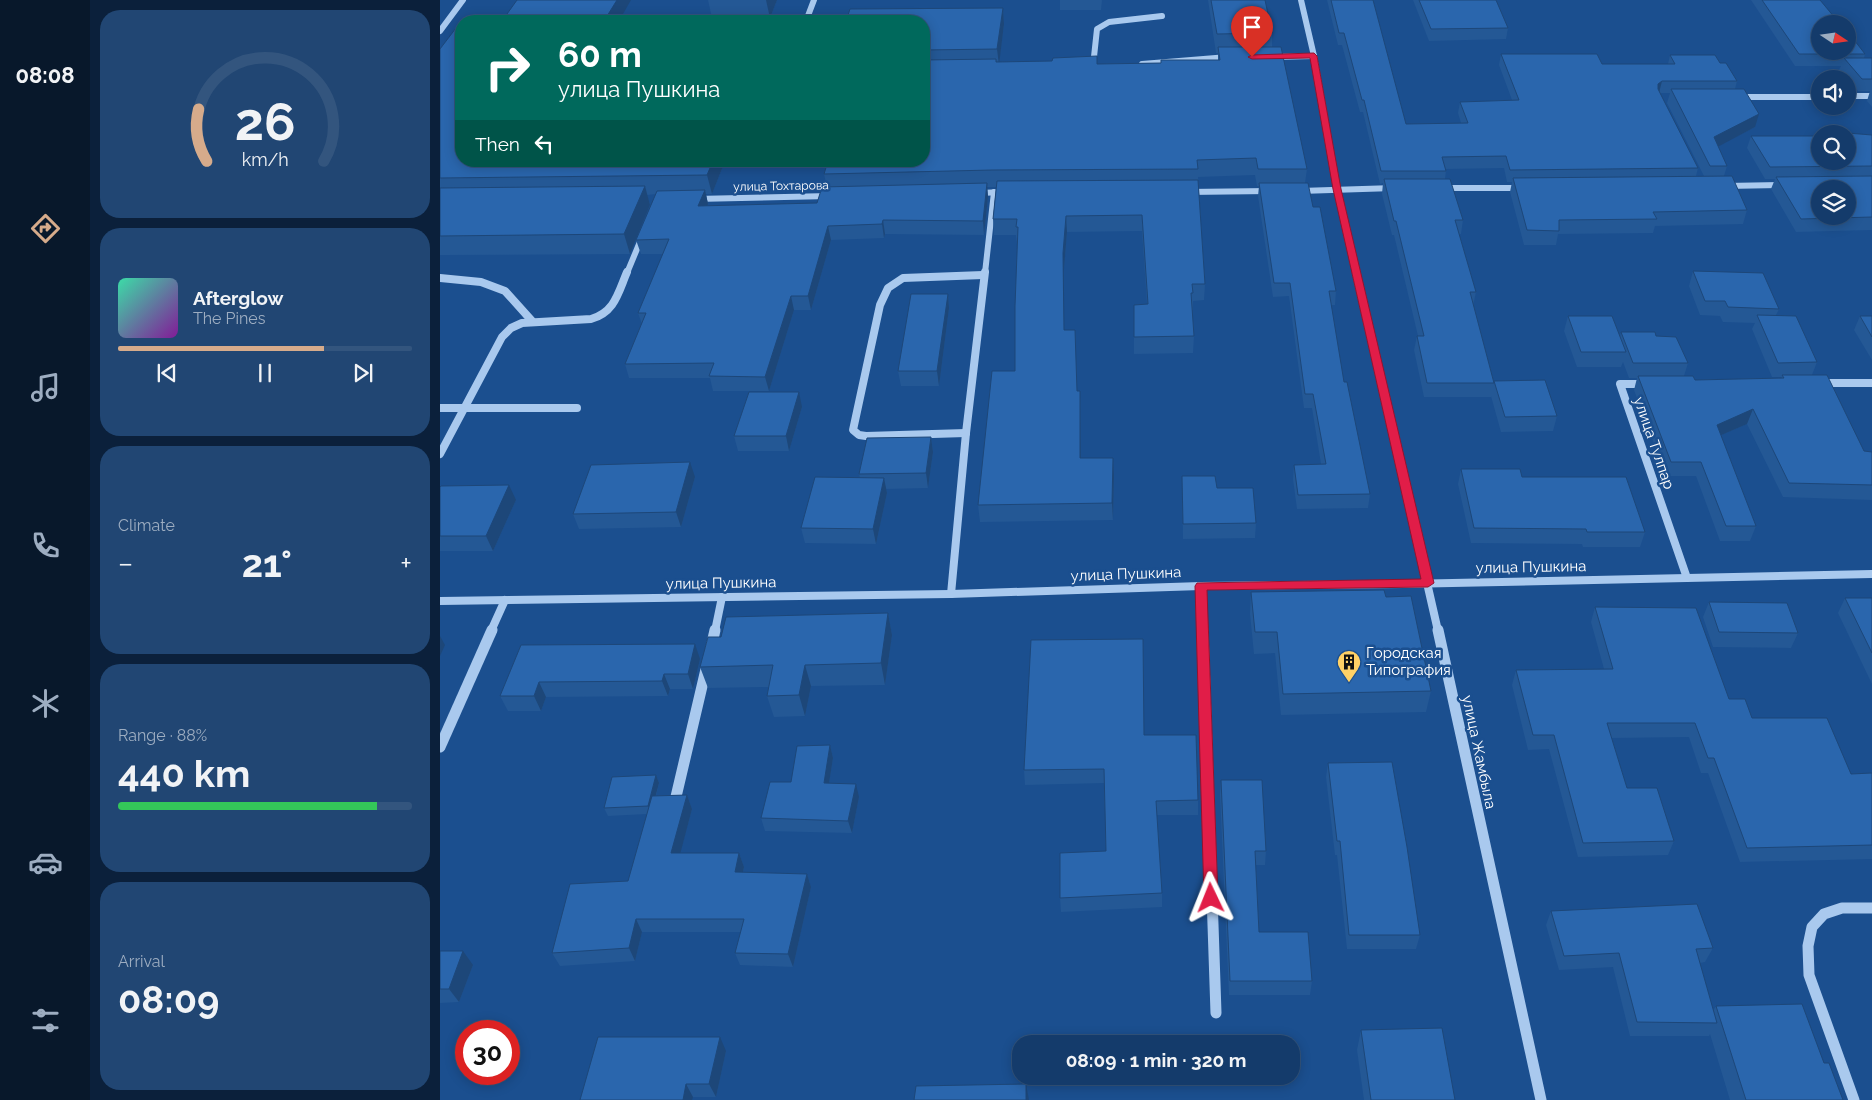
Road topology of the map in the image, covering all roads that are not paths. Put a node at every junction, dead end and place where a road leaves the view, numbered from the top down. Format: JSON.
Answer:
{"nodes":[{"id":1,"x":464,"y":0,"type":"edge"},
{"id":2,"x":814,"y":0,"type":"edge"},
{"id":3,"x":1301,"y":0,"type":"edge"},
{"id":4,"x":808,"y":15,"type":"edge"},
{"id":5,"x":1162,"y":16,"type":"dead end"},
{"id":6,"x":440,"y":31,"type":"edge"},
{"id":7,"x":1314,"y":56,"type":"junction"},
{"id":8,"x":1234,"y":57,"type":"edge"},
{"id":9,"x":1261,"y":57,"type":"edge"},
{"id":10,"x":1135,"y":65,"type":"edge"},
{"id":11,"x":1102,"y":67,"type":"edge"},
{"id":12,"x":1083,"y":68,"type":"edge"},
{"id":13,"x":1093,"y":68,"type":"junction"},
{"id":14,"x":1811,"y":96,"type":"edge"},
{"id":15,"x":1856,"y":96,"type":"edge"},
{"id":16,"x":1872,"y":96,"type":"edge"},
{"id":17,"x":1734,"y":98,"type":"edge"},
{"id":18,"x":1793,"y":184,"type":"edge"},
{"id":19,"x":1713,"y":186,"type":"edge"},
{"id":20,"x":1406,"y":188,"type":"edge"},
{"id":21,"x":1436,"y":188,"type":"edge"},
{"id":22,"x":1525,"y":188,"type":"edge"},
{"id":23,"x":1337,"y":189,"type":"junction"},
{"id":24,"x":1280,"y":191,"type":"edge"},
{"id":25,"x":1290,"y":191,"type":"edge"},
{"id":26,"x":994,"y":192,"type":"junction"},
{"id":27,"x":1014,"y":192,"type":"edge"},
{"id":28,"x":1181,"y":192,"type":"edge"},
{"id":29,"x":965,"y":193,"type":"edge"},
{"id":30,"x":836,"y":196,"type":"edge"},
{"id":31,"x":688,"y":199,"type":"edge"},
{"id":32,"x":647,"y":226,"type":"edge"},
{"id":33,"x":983,"y":275,"type":"junction"},
{"id":34,"x":440,"y":278,"type":"edge"},
{"id":35,"x":532,"y":321,"type":"junction"},
{"id":36,"x":1814,"y":383,"type":"edge"},
{"id":37,"x":1872,"y":383,"type":"edge"},
{"id":38,"x":1658,"y":384,"type":"edge"},
{"id":39,"x":440,"y":408,"type":"edge"},
{"id":40,"x":577,"y":408,"type":"dead end"},
{"id":41,"x":464,"y":409,"type":"junction"},
{"id":42,"x":966,"y":433,"type":"junction"},
{"id":43,"x":440,"y":454,"type":"edge"},
{"id":44,"x":1872,"y":574,"type":"edge"},
{"id":45,"x":1687,"y":578,"type":"junction"},
{"id":46,"x":1428,"y":583,"type":"junction"},
{"id":47,"x":1201,"y":586,"type":"junction"},
{"id":48,"x":951,"y":594,"type":"junction"},
{"id":49,"x":722,"y":597,"type":"junction"},
{"id":50,"x":505,"y":600,"type":"junction"},
{"id":51,"x":440,"y":601,"type":"edge"},
{"id":52,"x":440,"y":747,"type":"edge"},
{"id":53,"x":674,"y":801,"type":"edge"},
{"id":54,"x":1872,"y":908,"type":"edge"},
{"id":55,"x":1216,"y":1014,"type":"dead end"},
{"id":56,"x":1541,"y":1100,"type":"edge"},
{"id":57,"x":1854,"y":1100,"type":"edge"}],
"edges":[{"from":1,"to":6,"type":"street"},
{"from":2,"to":4,"type":"street"},
{"from":3,"to":7,"type":"street","name":"улица Жамбыла"},
{"from":5,"to":13,"type":"street"},
{"from":7,"to":9,"type":"street"},
{"from":7,"to":23,"type":"street","name":"улица Жамбыла"},
{"from":8,"to":10,"type":"street"},
{"from":11,"to":13,"type":"street"},
{"from":12,"to":13,"type":"street"},
{"from":14,"to":17,"type":"street"},
{"from":15,"to":16,"type":"street"},
{"from":18,"to":19,"type":"street"},
{"from":20,"to":23,"type":"street"},
{"from":21,"to":22,"type":"street"},
{"from":23,"to":25,"type":"street"},
{"from":23,"to":46,"type":"street","name":"улица Жамбыла"},
{"from":24,"to":28,"type":"street"},
{"from":26,"to":27,"type":"street"},
{"from":26,"to":29,"type":"street"},
{"from":26,"to":33,"type":"street"},
{"from":30,"to":31,"type":"street","name":"улица Тохтарова"},
{"from":32,"to":35,"type":"street"},
{"from":33,"to":42,"type":"street"},
{"from":33,"to":42,"type":"street"},
{"from":34,"to":35,"type":"street"},
{"from":35,"to":41,"type":"street"},
{"from":36,"to":37,"type":"street"},
{"from":38,"to":45,"type":"street","name":"улица Тулпар"},
{"from":39,"to":41,"type":"street"},
{"from":40,"to":41,"type":"street"},
{"from":41,"to":43,"type":"street"},
{"from":42,"to":48,"type":"street"},
{"from":44,"to":45,"type":"street","name":"улица Пушкина"},
{"from":45,"to":46,"type":"street","name":"улица Пушкина"},
{"from":46,"to":47,"type":"street","name":"улица Пушкина"},
{"from":46,"to":56,"type":"street","name":"улица Жамбыла"},
{"from":47,"to":48,"type":"street","name":"улица Пушкина"},
{"from":47,"to":55,"type":"street"},
{"from":48,"to":49,"type":"street","name":"улица Пушкина"},
{"from":49,"to":50,"type":"street","name":"улица Пушкина"},
{"from":49,"to":53,"type":"street"},
{"from":50,"to":51,"type":"street","name":"улица Пушкина"},
{"from":50,"to":52,"type":"street"},
{"from":54,"to":57,"type":"street"}]}
